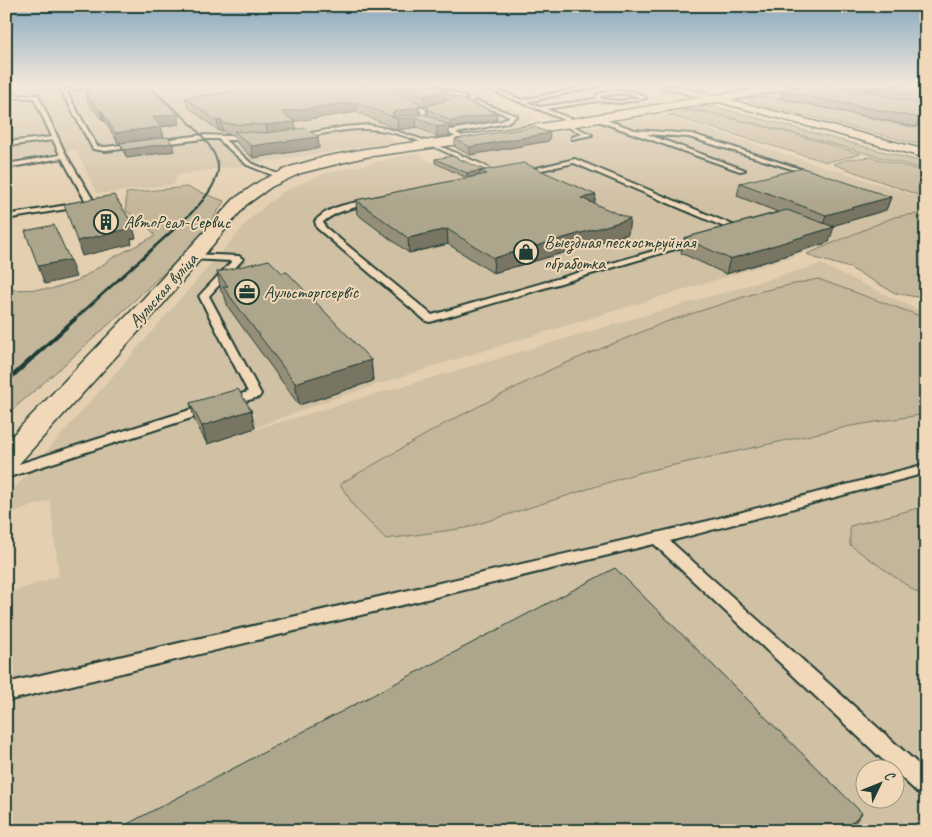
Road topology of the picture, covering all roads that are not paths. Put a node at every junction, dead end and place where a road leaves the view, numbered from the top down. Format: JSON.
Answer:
{"nodes":[{"id":1,"x":49,"y":125,"type":"edge"},
{"id":2,"x":82,"y":125,"type":"edge"},
{"id":3,"x":437,"y":125,"type":"edge"},
{"id":4,"x":487,"y":125,"type":"edge"},
{"id":5,"x":557,"y":125,"type":"edge"},
{"id":6,"x":573,"y":125,"type":"edge"},
{"id":7,"x":616,"y":125,"type":"edge"},
{"id":8,"x":815,"y":125,"type":"edge"},
{"id":9,"x":450,"y":132,"type":"junction"},
{"id":10,"x":634,"y":132,"type":"junction"},
{"id":11,"x":55,"y":138,"type":"junction"},
{"id":12,"x":220,"y":138,"type":"junction"},
{"id":13,"x":286,"y":138,"type":"edge"},
{"id":14,"x":574,"y":138,"type":"dead end"},
{"id":15,"x":258,"y":140,"type":"edge"},
{"id":16,"x":466,"y":140,"type":"junction"},
{"id":17,"x":6,"y":144,"type":"edge"},
{"id":18,"x":428,"y":144,"type":"junction"},
{"id":19,"x":926,"y":154,"type":"edge"},
{"id":20,"x":64,"y":156,"type":"junction"},
{"id":21,"x":6,"y":166,"type":"edge"},
{"id":22,"x":742,"y":170,"type":"dead end"},
{"id":23,"x":517,"y":173,"type":"edge"},
{"id":24,"x":508,"y":174,"type":"edge"},
{"id":25,"x":498,"y":176,"type":"junction"},
{"id":26,"x":821,"y":176,"type":"edge"},
{"id":27,"x":282,"y":177,"type":"junction"},
{"id":28,"x":489,"y":178,"type":"edge"},
{"id":29,"x":378,"y":200,"type":"edge"},
{"id":30,"x":6,"y":217,"type":"edge"},
{"id":31,"x":728,"y":233,"type":"edge"},
{"id":32,"x":708,"y":238,"type":"edge"},
{"id":33,"x":192,"y":257,"type":"junction"},
{"id":34,"x":6,"y":460,"type":"edge"},
{"id":35,"x":926,"y":468,"type":"edge"},
{"id":36,"x":6,"y":473,"type":"edge"},
{"id":37,"x":657,"y":538,"type":"junction"},
{"id":38,"x":6,"y":692,"type":"edge"},
{"id":39,"x":926,"y":785,"type":"edge"}],
"edges":[{"from":1,"to":11,"type":"lane"},
{"from":2,"to":12,"type":"lane"},
{"from":3,"to":9,"type":"lane"},
{"from":4,"to":9,"type":"lane"},
{"from":5,"to":16,"type":"street","name":"Аульская вуліца"},
{"from":6,"to":14,"type":"lane"},
{"from":7,"to":10,"type":"lane"},
{"from":8,"to":19,"type":"street"},
{"from":9,"to":16,"type":"lane"},
{"from":10,"to":22,"type":"lane"},
{"from":10,"to":26,"type":"lane"},
{"from":11,"to":17,"type":"lane"},
{"from":11,"to":20,"type":"lane"},
{"from":12,"to":15,"type":"lane"},
{"from":12,"to":27,"type":"lane"},
{"from":13,"to":18,"type":"lane"},
{"from":16,"to":18,"type":"street","name":"Аульская вуліца"},
{"from":18,"to":25,"type":"lane"},
{"from":18,"to":27,"type":"street","name":"Аульская вуліца"},
{"from":20,"to":21,"type":"lane"},
{"from":20,"to":30,"type":"lane"},
{"from":23,"to":31,"type":"lane"},
{"from":24,"to":25,"type":"lane"},
{"from":25,"to":28,"type":"lane"},
{"from":27,"to":33,"type":"street","name":"Аульская вуліца"},
{"from":29,"to":32,"type":"lane"},
{"from":33,"to":34,"type":"street","name":"Аульская вуліца"},
{"from":33,"to":36,"type":"lane"},
{"from":35,"to":37,"type":"lane"},
{"from":37,"to":38,"type":"lane"},
{"from":37,"to":39,"type":"lane"}]}
